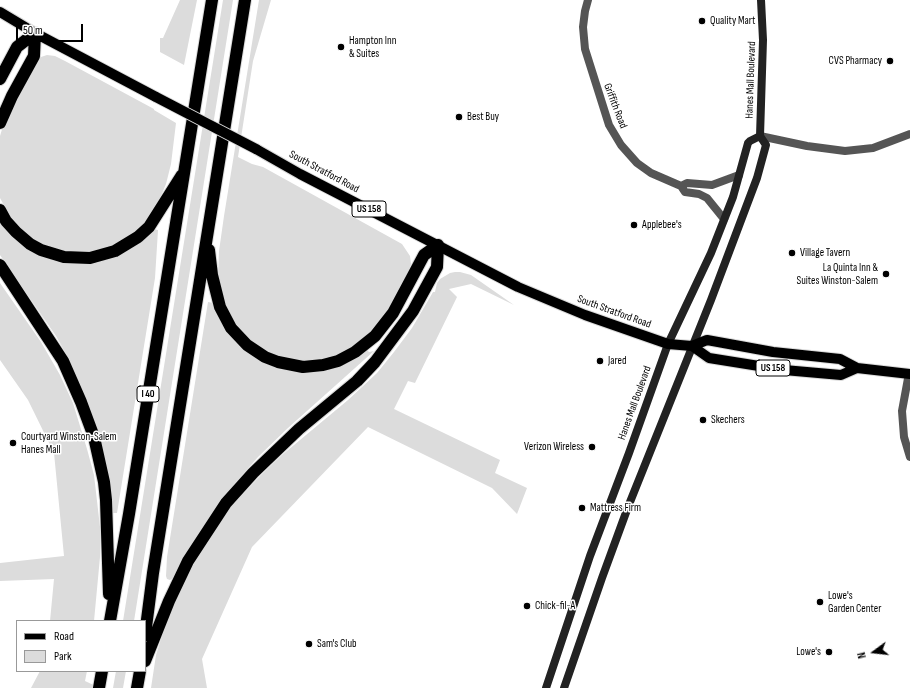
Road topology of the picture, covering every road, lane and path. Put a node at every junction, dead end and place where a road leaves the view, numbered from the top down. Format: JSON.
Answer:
{"nodes":[{"id":1,"x":212,"y":0,"type":"edge"},
{"id":2,"x":245,"y":0,"type":"edge"},
{"id":3,"x":588,"y":0,"type":"edge"},
{"id":4,"x":761,"y":0,"type":"edge"},
{"id":5,"x":0,"y":12,"type":"edge"},
{"id":6,"x":35,"y":33,"type":"junction"},
{"id":7,"x":0,"y":79,"type":"edge"},
{"id":8,"x":0,"y":123,"type":"edge"},
{"id":9,"x":910,"y":134,"type":"edge"},
{"id":10,"x":760,"y":136,"type":"junction"},
{"id":11,"x":184,"y":171,"type":"junction"},
{"id":12,"x":739,"y":175,"type":"junction"},
{"id":13,"x":681,"y":186,"type":"junction"},
{"id":14,"x":0,"y":210,"type":"edge"},
{"id":15,"x":724,"y":219,"type":"junction"},
{"id":16,"x":208,"y":236,"type":"junction"},
{"id":17,"x":438,"y":245,"type":"junction"},
{"id":18,"x":0,"y":265,"type":"edge"},
{"id":19,"x":668,"y":344,"type":"junction"},
{"id":20,"x":692,"y":346,"type":"junction"},
{"id":21,"x":856,"y":368,"type":"junction"},
{"id":22,"x":910,"y":374,"type":"edge"},
{"id":23,"x":910,"y":457,"type":"edge"},
{"id":24,"x":110,"y":618,"type":"edge"},
{"id":25,"x":146,"y":627,"type":"edge"},
{"id":26,"x":146,"y":659,"type":"edge"},
{"id":27,"x":102,"y":672,"type":"edge"},
{"id":28,"x":140,"y":672,"type":"edge"},
{"id":29,"x":99,"y":688,"type":"edge"},
{"id":30,"x":137,"y":688,"type":"edge"},
{"id":31,"x":546,"y":688,"type":"edge"},
{"id":32,"x":564,"y":688,"type":"edge"}],
"edges":[{"from":1,"to":11,"type":"highway","number":"I 40"},
{"from":2,"to":16,"type":"highway"},
{"from":3,"to":13,"type":"street","name":"Griffith Road"},
{"from":4,"to":10,"type":"main road","name":"Hanes Mall Boulevard"},
{"from":5,"to":6,"type":"main road","name":"South Stratford Road","number":"US 158"},
{"from":6,"to":7,"type":"highway"},
{"from":6,"to":8,"type":"highway"},
{"from":6,"to":17,"type":"main road","name":"South Stratford Road","number":"US 158","bridge":true},
{"from":9,"to":10,"type":"street"},
{"from":10,"to":12,"type":"main road","name":"Hanes Mall Boulevard"},
{"from":10,"to":20,"type":"main road","name":"Hanes Mall Boulevard"},
{"from":11,"to":14,"type":"highway"},
{"from":11,"to":24,"type":"highway","number":"I 40"},
{"from":12,"to":13,"type":"street","name":"Griffith Road"},
{"from":12,"to":15,"type":"main road","name":"Hanes Mall Boulevard"},
{"from":13,"to":15,"type":"street","name":"Griffith Road"},
{"from":15,"to":19,"type":"main road","name":"Hanes Mall Boulevard"},
{"from":16,"to":17,"type":"highway"},
{"from":16,"to":25,"type":"highway"},
{"from":17,"to":19,"type":"main road","name":"South Stratford Road","number":"US 158"},
{"from":17,"to":26,"type":"highway"},
{"from":18,"to":24,"type":"highway"},
{"from":19,"to":20,"type":"main road","name":"South Stratford Road","number":"US 158"},
{"from":19,"to":31,"type":"main road","name":"Hanes Mall Boulevard"},
{"from":20,"to":21,"type":"main road","name":"South Stratford Road","number":"US 158"},
{"from":20,"to":21,"type":"main road","name":"South Stratford Road","number":"US 158"},
{"from":20,"to":32,"type":"main road","name":"Hanes Mall Boulevard"},
{"from":21,"to":22,"type":"main road","name":"South Stratford Road","number":"US 158"},
{"from":22,"to":23,"type":"street"},
{"from":27,"to":29,"type":"highway"},
{"from":28,"to":30,"type":"highway"}]}
